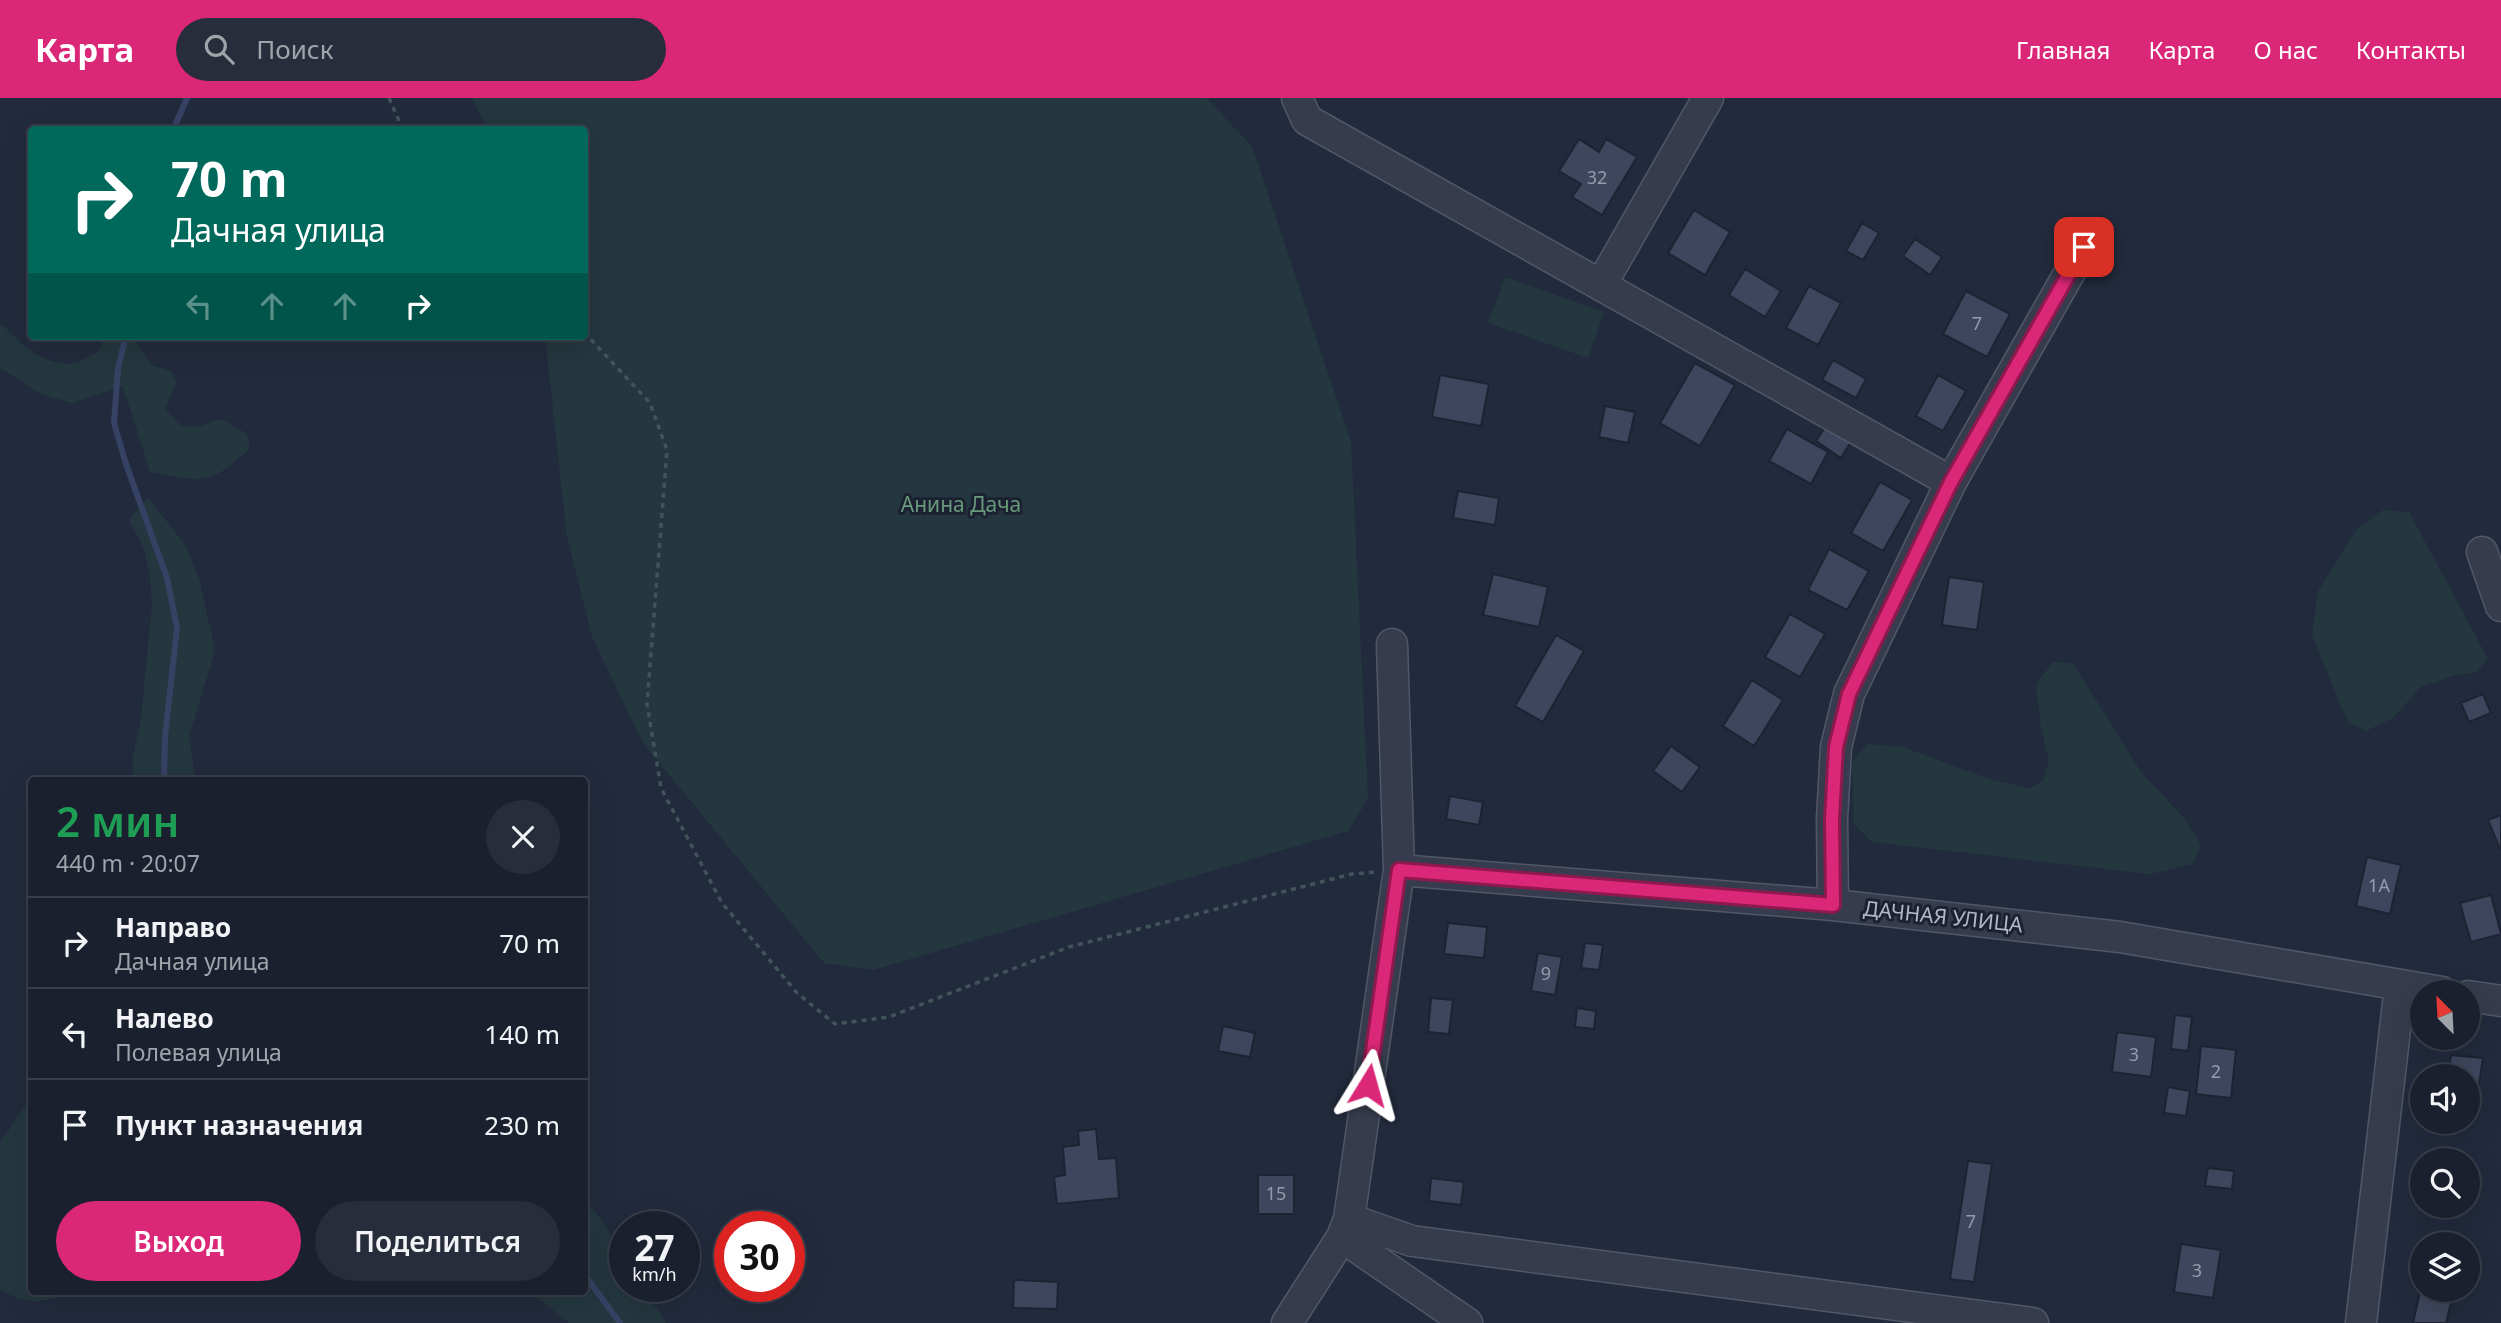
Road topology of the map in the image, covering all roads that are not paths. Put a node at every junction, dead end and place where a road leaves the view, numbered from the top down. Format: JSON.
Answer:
{"nodes":[{"id":1,"x":1297,"y":98,"type":"edge"},
{"id":2,"x":1708,"y":98,"type":"edge"},
{"id":3,"x":2084,"y":247,"type":"dead end"},
{"id":4,"x":1601,"y":285,"type":"junction"},
{"id":5,"x":1951,"y":482,"type":"junction"},
{"id":6,"x":2482,"y":552,"type":"dead end"},
{"id":7,"x":2501,"y":606,"type":"edge"},
{"id":8,"x":1392,"y":644,"type":"dead end"},
{"id":9,"x":1399,"y":870,"type":"junction"},
{"id":10,"x":1833,"y":905,"type":"junction"},
{"id":11,"x":2400,"y":986,"type":"junction"},
{"id":12,"x":2410,"y":987,"type":"edge"},
{"id":13,"x":2480,"y":998,"type":"edge"},
{"id":14,"x":2501,"y":1001,"type":"edge"},
{"id":15,"x":1345,"y":1228,"type":"junction"},
{"id":16,"x":1287,"y":1323,"type":"edge"},
{"id":17,"x":1467,"y":1323,"type":"edge"},
{"id":18,"x":2033,"y":1323,"type":"edge"},
{"id":19,"x":2361,"y":1323,"type":"edge"}],
"edges":[{"from":1,"to":4,"type":"street"},
{"from":2,"to":4,"type":"street"},
{"from":3,"to":5,"type":"street"},
{"from":4,"to":5,"type":"street"},
{"from":5,"to":10,"type":"street"},
{"from":6,"to":7,"type":"street"},
{"from":8,"to":9,"type":"street"},
{"from":9,"to":10,"type":"street","name":"ДАЧНАЯ УЛИЦА"},
{"from":9,"to":15,"type":"street"},
{"from":10,"to":11,"type":"street","name":"ДАЧНАЯ УЛИЦА"},
{"from":11,"to":12,"type":"street","name":"ДАЧНАЯ УЛИЦА"},
{"from":11,"to":19,"type":"street"},
{"from":13,"to":14,"type":"street"},
{"from":15,"to":16,"type":"street"},
{"from":15,"to":17,"type":"street"},
{"from":15,"to":18,"type":"street"}]}
